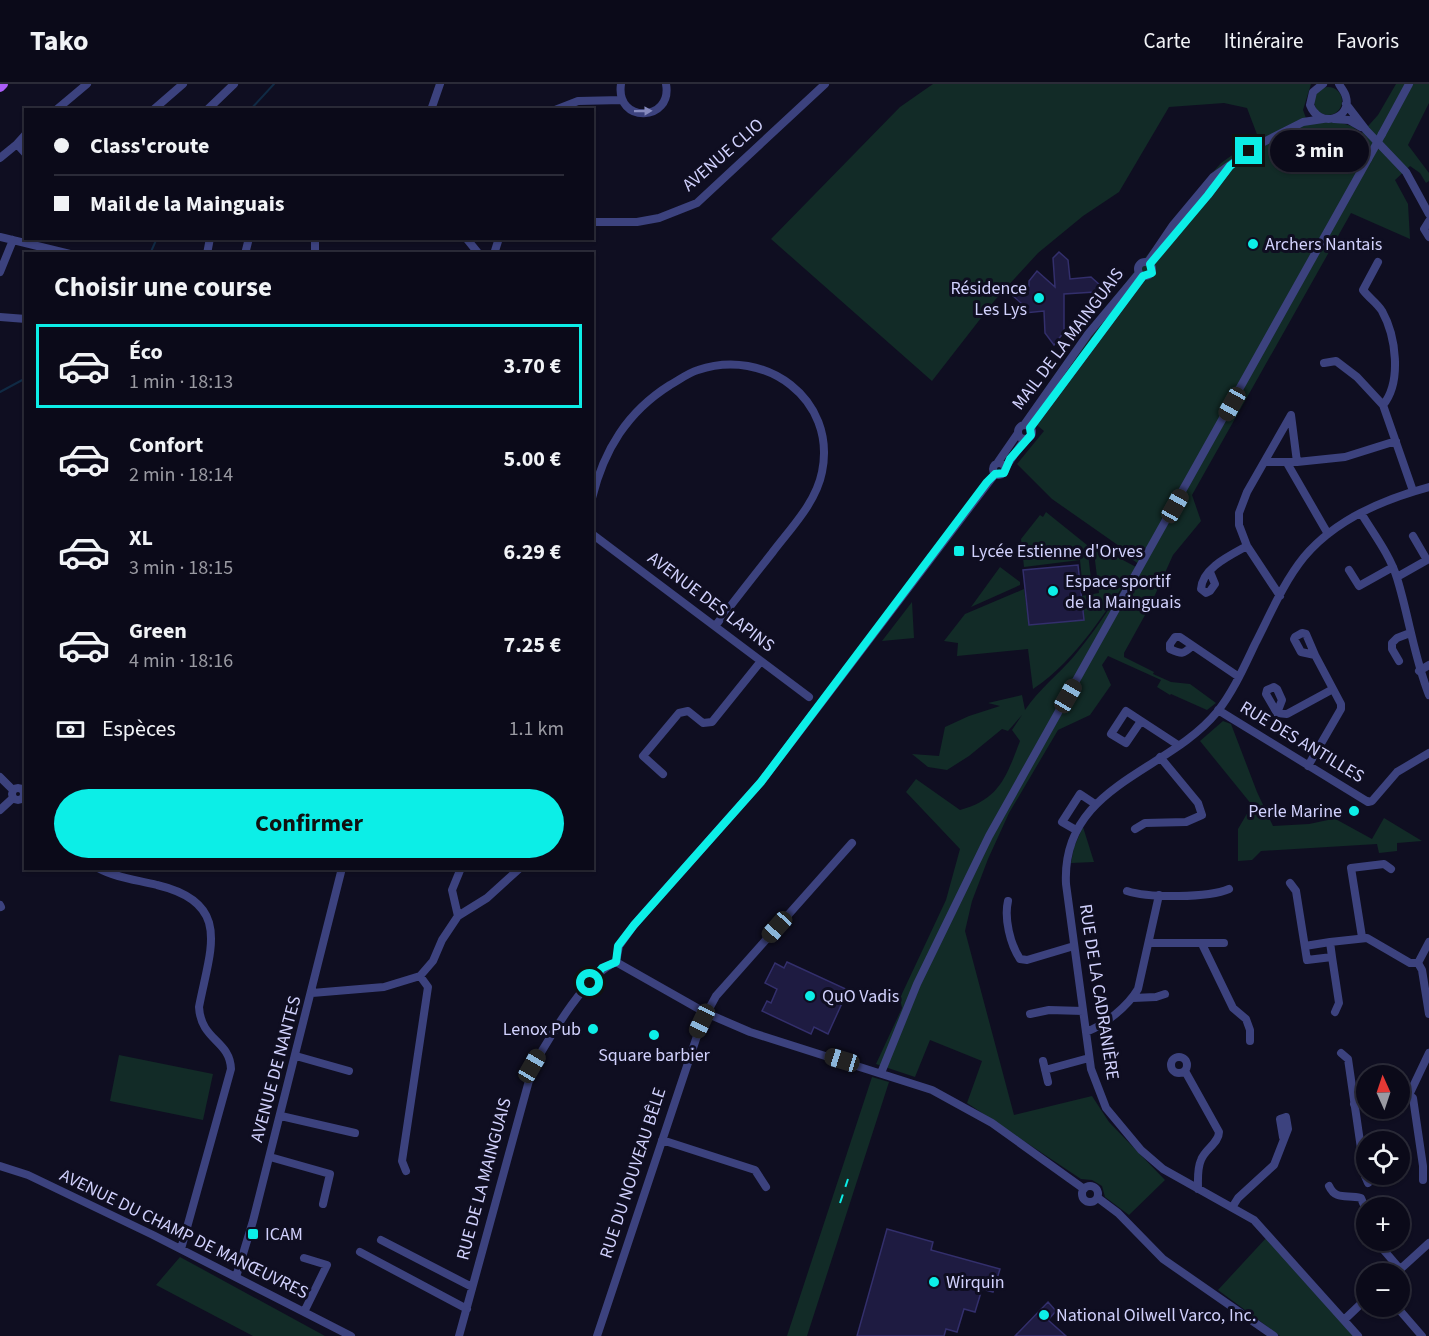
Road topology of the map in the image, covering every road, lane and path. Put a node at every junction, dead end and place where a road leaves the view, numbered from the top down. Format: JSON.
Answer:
{"nodes":[{"id":1,"x":87,"y":84,"type":"edge"},
{"id":2,"x":183,"y":84,"type":"edge"},
{"id":3,"x":234,"y":84,"type":"edge"},
{"id":4,"x":440,"y":84,"type":"edge"},
{"id":5,"x":621,"y":84,"type":"edge"},
{"id":6,"x":666,"y":84,"type":"edge"},
{"id":7,"x":812,"y":84,"type":"edge"},
{"id":8,"x":825,"y":84,"type":"edge"},
{"id":9,"x":1409,"y":84,"type":"edge"},
{"id":10,"x":1320,"y":85,"type":"edge"},
{"id":11,"x":1338,"y":85,"type":"edge"},
{"id":12,"x":814,"y":94,"type":"junction"},
{"id":13,"x":622,"y":100,"type":"junction"},
{"id":14,"x":1310,"y":102,"type":"junction"},
{"id":15,"x":1346,"y":104,"type":"junction"},
{"id":16,"x":58,"y":108,"type":"edge"},
{"id":17,"x":155,"y":108,"type":"edge"},
{"id":18,"x":209,"y":108,"type":"edge"},
{"id":19,"x":432,"y":108,"type":"edge"},
{"id":20,"x":560,"y":108,"type":"edge"},
{"id":21,"x":1323,"y":119,"type":"junction"},
{"id":22,"x":1334,"y":119,"type":"junction"},
{"id":23,"x":1296,"y":125,"type":"junction"},
{"id":24,"x":1366,"y":130,"type":"junction"},
{"id":25,"x":24,"y":136,"type":"edge"},
{"id":26,"x":17,"y":144,"type":"junction"},
{"id":27,"x":24,"y":152,"type":"edge"},
{"id":28,"x":0,"y":158,"type":"edge"},
{"id":29,"x":1429,"y":214,"type":"edge"},
{"id":30,"x":1429,"y":220,"type":"edge"},
{"id":31,"x":594,"y":222,"type":"edge"},
{"id":32,"x":24,"y":235,"type":"edge"},
{"id":33,"x":0,"y":237,"type":"edge"},
{"id":34,"x":1429,"y":237,"type":"edge"},
{"id":35,"x":468,"y":240,"type":"edge"},
{"id":36,"x":16,"y":241,"type":"junction"},
{"id":37,"x":62,"y":252,"type":"edge"},
{"id":38,"x":477,"y":252,"type":"edge"},
{"id":39,"x":1378,"y":262,"type":"dead end"},
{"id":40,"x":0,"y":273,"type":"edge"},
{"id":41,"x":0,"y":317,"type":"edge"},
{"id":42,"x":24,"y":320,"type":"edge"},
{"id":43,"x":1324,"y":363,"type":"dead end"},
{"id":44,"x":1383,"y":405,"type":"junction"},
{"id":45,"x":1022,"y":436,"type":"junction"},
{"id":46,"x":1396,"y":441,"type":"junction"},
{"id":47,"x":998,"y":462,"type":"junction"},
{"id":48,"x":1264,"y":462,"type":"junction"},
{"id":49,"x":1297,"y":462,"type":"junction"},
{"id":50,"x":1287,"y":463,"type":"junction"},
{"id":51,"x":1005,"y":468,"type":"junction"},
{"id":52,"x":995,"y":474,"type":"junction"},
{"id":53,"x":1429,"y":487,"type":"edge"},
{"id":54,"x":594,"y":490,"type":"edge"},
{"id":55,"x":1413,"y":491,"type":"junction"},
{"id":56,"x":1361,"y":513,"type":"junction"},
{"id":57,"x":594,"y":534,"type":"edge"},
{"id":58,"x":1328,"y":534,"type":"junction"},
{"id":59,"x":1413,"y":536,"type":"dead end"},
{"id":60,"x":1247,"y":546,"type":"junction"},
{"id":61,"x":1393,"y":567,"type":"junction"},
{"id":62,"x":1350,"y":570,"type":"dead end"},
{"id":63,"x":1210,"y":572,"type":"dead end"},
{"id":64,"x":1397,"y":577,"type":"junction"},
{"id":65,"x":1280,"y":596,"type":"junction"},
{"id":66,"x":716,"y":625,"type":"junction"},
{"id":67,"x":1410,"y":633,"type":"junction"},
{"id":68,"x":1192,"y":646,"type":"dead end"},
{"id":69,"x":1315,"y":655,"type":"dead end"},
{"id":70,"x":761,"y":661,"type":"junction"},
{"id":71,"x":1399,"y":661,"type":"dead end"},
{"id":72,"x":1429,"y":665,"type":"edge"},
{"id":73,"x":1419,"y":671,"type":"junction"},
{"id":74,"x":1239,"y":676,"type":"junction"},
{"id":75,"x":1333,"y":689,"type":"junction"},
{"id":76,"x":1429,"y":695,"type":"edge"},
{"id":77,"x":809,"y":697,"type":"dead end"},
{"id":78,"x":1218,"y":710,"type":"junction"},
{"id":79,"x":1277,"y":713,"type":"dead end"},
{"id":80,"x":1141,"y":722,"type":"dead end"},
{"id":81,"x":1178,"y":745,"type":"junction"},
{"id":82,"x":1429,"y":753,"type":"edge"},
{"id":83,"x":1160,"y":757,"type":"junction"},
{"id":84,"x":1308,"y":766,"type":"junction"},
{"id":85,"x":663,"y":774,"type":"dead end"},
{"id":86,"x":0,"y":777,"type":"edge"},
{"id":87,"x":20,"y":795,"type":"edge"},
{"id":88,"x":1095,"y":804,"type":"junction"},
{"id":89,"x":0,"y":810,"type":"edge"},
{"id":90,"x":1135,"y":828,"type":"dead end"},
{"id":91,"x":1076,"y":830,"type":"junction"},
{"id":92,"x":852,"y":843,"type":"dead end"},
{"id":93,"x":1391,"y":869,"type":"dead end"},
{"id":94,"x":105,"y":870,"type":"edge"},
{"id":95,"x":342,"y":870,"type":"edge"},
{"id":96,"x":460,"y":870,"type":"edge"},
{"id":97,"x":518,"y":870,"type":"edge"},
{"id":98,"x":1290,"y":883,"type":"dead end"},
{"id":99,"x":1229,"y":890,"type":"dead end"},
{"id":100,"x":1128,"y":891,"type":"dead end"},
{"id":101,"x":1159,"y":895,"type":"junction"},
{"id":102,"x":1008,"y":901,"type":"dead end"},
{"id":103,"x":458,"y":916,"type":"junction"},
{"id":104,"x":1362,"y":937,"type":"junction"},
{"id":105,"x":1330,"y":942,"type":"junction"},
{"id":106,"x":1429,"y":942,"type":"edge"},
{"id":107,"x":1149,"y":943,"type":"junction"},
{"id":108,"x":1224,"y":943,"type":"dead end"},
{"id":109,"x":1202,"y":944,"type":"junction"},
{"id":110,"x":1074,"y":946,"type":"junction"},
{"id":111,"x":1305,"y":946,"type":"junction"},
{"id":112,"x":1332,"y":957,"type":"junction"},
{"id":113,"x":616,"y":962,"type":"junction"},
{"id":114,"x":1418,"y":963,"type":"junction"},
{"id":115,"x":420,"y":976,"type":"junction"},
{"id":116,"x":312,"y":993,"type":"junction"},
{"id":117,"x":1165,"y":994,"type":"dead end"},
{"id":118,"x":1133,"y":998,"type":"junction"},
{"id":119,"x":710,"y":1007,"type":"junction"},
{"id":120,"x":699,"y":1009,"type":"junction"},
{"id":121,"x":1083,"y":1011,"type":"junction"},
{"id":122,"x":1335,"y":1012,"type":"dead end"},
{"id":123,"x":1030,"y":1014,"type":"dead end"},
{"id":124,"x":1429,"y":1014,"type":"edge"},
{"id":125,"x":713,"y":1016,"type":"junction"},
{"id":126,"x":702,"y":1021,"type":"junction"},
{"id":127,"x":1086,"y":1032,"type":"junction"},
{"id":128,"x":1250,"y":1041,"type":"dead end"},
{"id":129,"x":1341,"y":1053,"type":"dead end"},
{"id":130,"x":1429,"y":1053,"type":"edge"},
{"id":131,"x":296,"y":1056,"type":"junction"},
{"id":132,"x":1089,"y":1058,"type":"junction"},
{"id":133,"x":349,"y":1071,"type":"dead end"},
{"id":134,"x":1185,"y":1071,"type":"dead end"},
{"id":135,"x":880,"y":1073,"type":"junction"},
{"id":136,"x":1048,"y":1082,"type":"dead end"},
{"id":137,"x":1410,"y":1093,"type":"edge"},
{"id":138,"x":1410,"y":1096,"type":"edge"},
{"id":139,"x":1354,"y":1104,"type":"joint"},
{"id":140,"x":280,"y":1116,"type":"junction"},
{"id":141,"x":1358,"y":1131,"type":"edge"},
{"id":142,"x":355,"y":1133,"type":"dead end"},
{"id":143,"x":1283,"y":1137,"type":"dead end"},
{"id":144,"x":662,"y":1140,"type":"junction"},
{"id":145,"x":270,"y":1157,"type":"junction"},
{"id":146,"x":0,"y":1166,"type":"edge"},
{"id":147,"x":406,"y":1171,"type":"dead end"},
{"id":148,"x":1423,"y":1180,"type":"dead end"},
{"id":149,"x":1329,"y":1186,"type":"dead end"},
{"id":150,"x":766,"y":1187,"type":"dead end"},
{"id":151,"x":1198,"y":1189,"type":"junction"},
{"id":152,"x":1356,"y":1198,"type":"edge"},
{"id":153,"x":323,"y":1204,"type":"dead end"},
{"id":154,"x":1233,"y":1206,"type":"junction"},
{"id":155,"x":381,"y":1239,"type":"dead end"},
{"id":156,"x":1429,"y":1243,"type":"edge"},
{"id":157,"x":181,"y":1249,"type":"junction"},
{"id":158,"x":360,"y":1252,"type":"dead end"},
{"id":159,"x":304,"y":1258,"type":"dead end"},
{"id":160,"x":1407,"y":1263,"type":"edge"},
{"id":161,"x":236,"y":1276,"type":"junction"},
{"id":162,"x":472,"y":1287,"type":"junction"},
{"id":163,"x":467,"y":1309,"type":"junction"},
{"id":164,"x":1356,"y":1309,"type":"edge"},
{"id":165,"x":304,"y":1312,"type":"junction"},
{"id":166,"x":1406,"y":1317,"type":"edge"},
{"id":167,"x":1344,"y":1320,"type":"junction"},
{"id":168,"x":351,"y":1336,"type":"edge"},
{"id":169,"x":459,"y":1336,"type":"edge"},
{"id":170,"x":597,"y":1336,"type":"edge"},
{"id":171,"x":1274,"y":1336,"type":"edge"},
{"id":172,"x":1358,"y":1336,"type":"edge"},
{"id":173,"x":1422,"y":1336,"type":"edge"}],
"edges":[{"from":1,"to":16,"type":"street"},
{"from":2,"to":17,"type":"street"},
{"from":3,"to":18,"type":"street"},
{"from":4,"to":19,"type":"street"},
{"from":5,"to":13,"type":"street"},
{"from":13,"to":6,"type":"street","one_way":true},
{"from":7,"to":12,"type":"street"},
{"from":8,"to":12,"type":"street","name":"AVENUE CLIO"},
{"from":9,"to":135,"type":"street","bridge":true},
{"from":10,"to":14,"type":"street"},
{"from":11,"to":15,"type":"street"},
{"from":12,"to":31,"type":"street","name":"AVENUE CLIO"},
{"from":13,"to":20,"type":"street"},
{"from":14,"to":21,"type":"street"},
{"from":14,"to":23,"type":"street"},
{"from":15,"to":22,"type":"street"},
{"from":15,"to":24,"type":"street"},
{"from":21,"to":22,"type":"street","name":"MAIL DE LA MAINGUAIS"},
{"from":21,"to":23,"type":"street","name":"MAIL DE LA MAINGUAIS"},
{"from":22,"to":24,"type":"street","name":"MAIL DE LA MAINGUAIS"},
{"from":23,"to":45,"type":"street","name":"MAIL DE LA MAINGUAIS"},
{"from":24,"to":29,"type":"street"},
{"from":25,"to":26,"type":"street"},
{"from":26,"to":27,"type":"street"},
{"from":26,"to":28,"type":"street"},
{"from":30,"to":34,"type":"street"},
{"from":32,"to":36,"type":"street"},
{"from":33,"to":36,"type":"street"},
{"from":35,"to":38,"type":"street"},
{"from":36,"to":37,"type":"street"},
{"from":36,"to":40,"type":"street"},
{"from":39,"to":44,"type":"street"},
{"from":41,"to":42,"type":"street"},
{"from":43,"to":44,"type":"street"},
{"from":44,"to":46,"type":"street"},
{"from":45,"to":47,"type":"street","name":"MAIL DE LA MAINGUAIS"},
{"from":45,"to":51,"type":"street","name":"MAIL DE LA MAINGUAIS"},
{"from":46,"to":49,"type":"street"},
{"from":46,"to":55,"type":"street"},
{"from":47,"to":51,"type":"street"},
{"from":47,"to":52,"type":"street"},
{"from":48,"to":49,"type":"street"},
{"from":48,"to":50,"type":"street"},
{"from":48,"to":60,"type":"street"},
{"from":49,"to":50,"type":"street"},
{"from":50,"to":58,"type":"street"},
{"from":51,"to":52,"type":"street"},
{"from":52,"to":113,"type":"street"},
{"from":53,"to":55,"type":"street","name":"RUE DE LA CADRANIÈRE"},
{"from":54,"to":66,"type":"street"},
{"from":55,"to":56,"type":"street","name":"RUE DE LA CADRANIÈRE"},
{"from":56,"to":58,"type":"street","name":"RUE DE LA CADRANIÈRE"},
{"from":56,"to":61,"type":"street"},
{"from":57,"to":66,"type":"street","name":"AVENUE DES LAPINS"},
{"from":58,"to":65,"type":"street","name":"RUE DE LA CADRANIÈRE"},
{"from":59,"to":64,"type":"street"},
{"from":60,"to":63,"type":"street"},
{"from":60,"to":65,"type":"street"},
{"from":61,"to":62,"type":"street"},
{"from":61,"to":64,"type":"street"},
{"from":64,"to":67,"type":"street"},
{"from":65,"to":74,"type":"street","name":"RUE DE LA CADRANIÈRE"},
{"from":66,"to":70,"type":"street","name":"AVENUE DES LAPINS"},
{"from":67,"to":71,"type":"street"},
{"from":67,"to":73,"type":"street"},
{"from":68,"to":74,"type":"street"},
{"from":69,"to":75,"type":"street"},
{"from":70,"to":77,"type":"street","name":"AVENUE DES LAPINS"},
{"from":70,"to":85,"type":"street"},
{"from":72,"to":73,"type":"street"},
{"from":73,"to":76,"type":"street"},
{"from":74,"to":78,"type":"street","name":"RUE DE LA CADRANIÈRE"},
{"from":75,"to":79,"type":"street"},
{"from":75,"to":84,"type":"street"},
{"from":78,"to":81,"type":"street","name":"RUE DE LA CADRANIÈRE"},
{"from":78,"to":84,"type":"street","name":"RUE DES ANTILLES"},
{"from":80,"to":81,"type":"street"},
{"from":81,"to":83,"type":"street","name":"RUE DE LA CADRANIÈRE"},
{"from":82,"to":84,"type":"street","name":"RUE DES ANTILLES"},
{"from":83,"to":88,"type":"street","name":"RUE DE LA CADRANIÈRE"},
{"from":83,"to":90,"type":"street"},
{"from":86,"to":87,"type":"street"},
{"from":87,"to":89,"type":"street"},
{"from":88,"to":91,"type":"street","name":"RUE DE LA CADRANIÈRE"},
{"from":88,"to":91,"type":"street"},
{"from":91,"to":110,"type":"street","name":"RUE DE LA CADRANIÈRE"},
{"from":92,"to":119,"type":"street"},
{"from":93,"to":104,"type":"street"},
{"from":94,"to":157,"type":"street"},
{"from":95,"to":116,"type":"street","name":"AVENUE DE NANTES"},
{"from":96,"to":103,"type":"street"},
{"from":97,"to":103,"type":"street"},
{"from":98,"to":111,"type":"street"},
{"from":99,"to":101,"type":"street"},
{"from":100,"to":101,"type":"street"},
{"from":101,"to":107,"type":"street"},
{"from":102,"to":110,"type":"street"},
{"from":103,"to":115,"type":"street"},
{"from":104,"to":105,"type":"street"},
{"from":104,"to":114,"type":"street"},
{"from":105,"to":111,"type":"street"},
{"from":105,"to":112,"type":"street"},
{"from":106,"to":114,"type":"street"},
{"from":107,"to":109,"type":"street"},
{"from":107,"to":118,"type":"street"},
{"from":108,"to":109,"type":"street"},
{"from":109,"to":128,"type":"street"},
{"from":110,"to":121,"type":"street","name":"RUE DE LA CADRANIÈRE"},
{"from":111,"to":112,"type":"street"},
{"from":112,"to":122,"type":"street"},
{"from":113,"to":120,"type":"street"},
{"from":113,"to":162,"type":"street","name":"RUE DE LA MAINGUAIS"},
{"from":114,"to":124,"type":"street"},
{"from":115,"to":116,"type":"street"},
{"from":115,"to":147,"type":"street"},
{"from":116,"to":131,"type":"street","name":"AVENUE DE NANTES"},
{"from":117,"to":118,"type":"street"},
{"from":118,"to":127,"type":"street"},
{"from":119,"to":120,"type":"street"},
{"from":119,"to":125,"type":"street"},
{"from":120,"to":126,"type":"street"},
{"from":121,"to":123,"type":"street"},
{"from":121,"to":127,"type":"street","name":"RUE DE LA CADRANIÈRE"},
{"from":125,"to":126,"type":"street"},
{"from":125,"to":135,"type":"street"},
{"from":126,"to":144,"type":"street","name":"RUE DU NOUVEAU BÊLE"},
{"from":127,"to":132,"type":"street","name":"RUE DE LA CADRANIÈRE"},
{"from":129,"to":139,"type":"street"},
{"from":130,"to":137,"type":"street"},
{"from":131,"to":133,"type":"street"},
{"from":131,"to":140,"type":"street","name":"AVENUE DE NANTES"},
{"from":132,"to":136,"type":"street"},
{"from":132,"to":151,"type":"street","name":"RUE DE LA CADRANIÈRE"},
{"from":134,"to":151,"type":"street"},
{"from":135,"to":171,"type":"street"},
{"from":138,"to":148,"type":"street"},
{"from":139,"to":141,"type":"street"},
{"from":140,"to":142,"type":"street"},
{"from":140,"to":145,"type":"street","name":"AVENUE DE NANTES"},
{"from":143,"to":154,"type":"street"},
{"from":144,"to":150,"type":"street"},
{"from":144,"to":170,"type":"street","name":"RUE DU NOUVEAU BÊLE"},
{"from":145,"to":153,"type":"street"},
{"from":145,"to":161,"type":"street","name":"AVENUE DE NANTES"},
{"from":146,"to":157,"type":"street","name":"AVENUE DU CHAMP DE MANŒUVRES"},
{"from":149,"to":152,"type":"street"},
{"from":151,"to":154,"type":"street","name":"RUE DE LA CADRANIÈRE"},
{"from":154,"to":167,"type":"street","name":"RUE DE LA CADRANIÈRE"},
{"from":155,"to":162,"type":"street"},
{"from":156,"to":160,"type":"street"},
{"from":157,"to":161,"type":"street","name":"AVENUE DU CHAMP DE MANŒUVRES"},
{"from":158,"to":163,"type":"street"},
{"from":159,"to":165,"type":"street"},
{"from":161,"to":165,"type":"street","name":"AVENUE DU CHAMP DE MANŒUVRES"},
{"from":162,"to":163,"type":"street","name":"RUE DE LA MAINGUAIS"},
{"from":163,"to":169,"type":"street","name":"RUE DE LA MAINGUAIS"},
{"from":164,"to":167,"type":"street"},
{"from":165,"to":168,"type":"street","name":"AVENUE DU CHAMP DE MANŒUVRES"},
{"from":166,"to":173,"type":"street"},
{"from":167,"to":172,"type":"street","name":"RUE DE LA CADRANIÈRE"}]}
